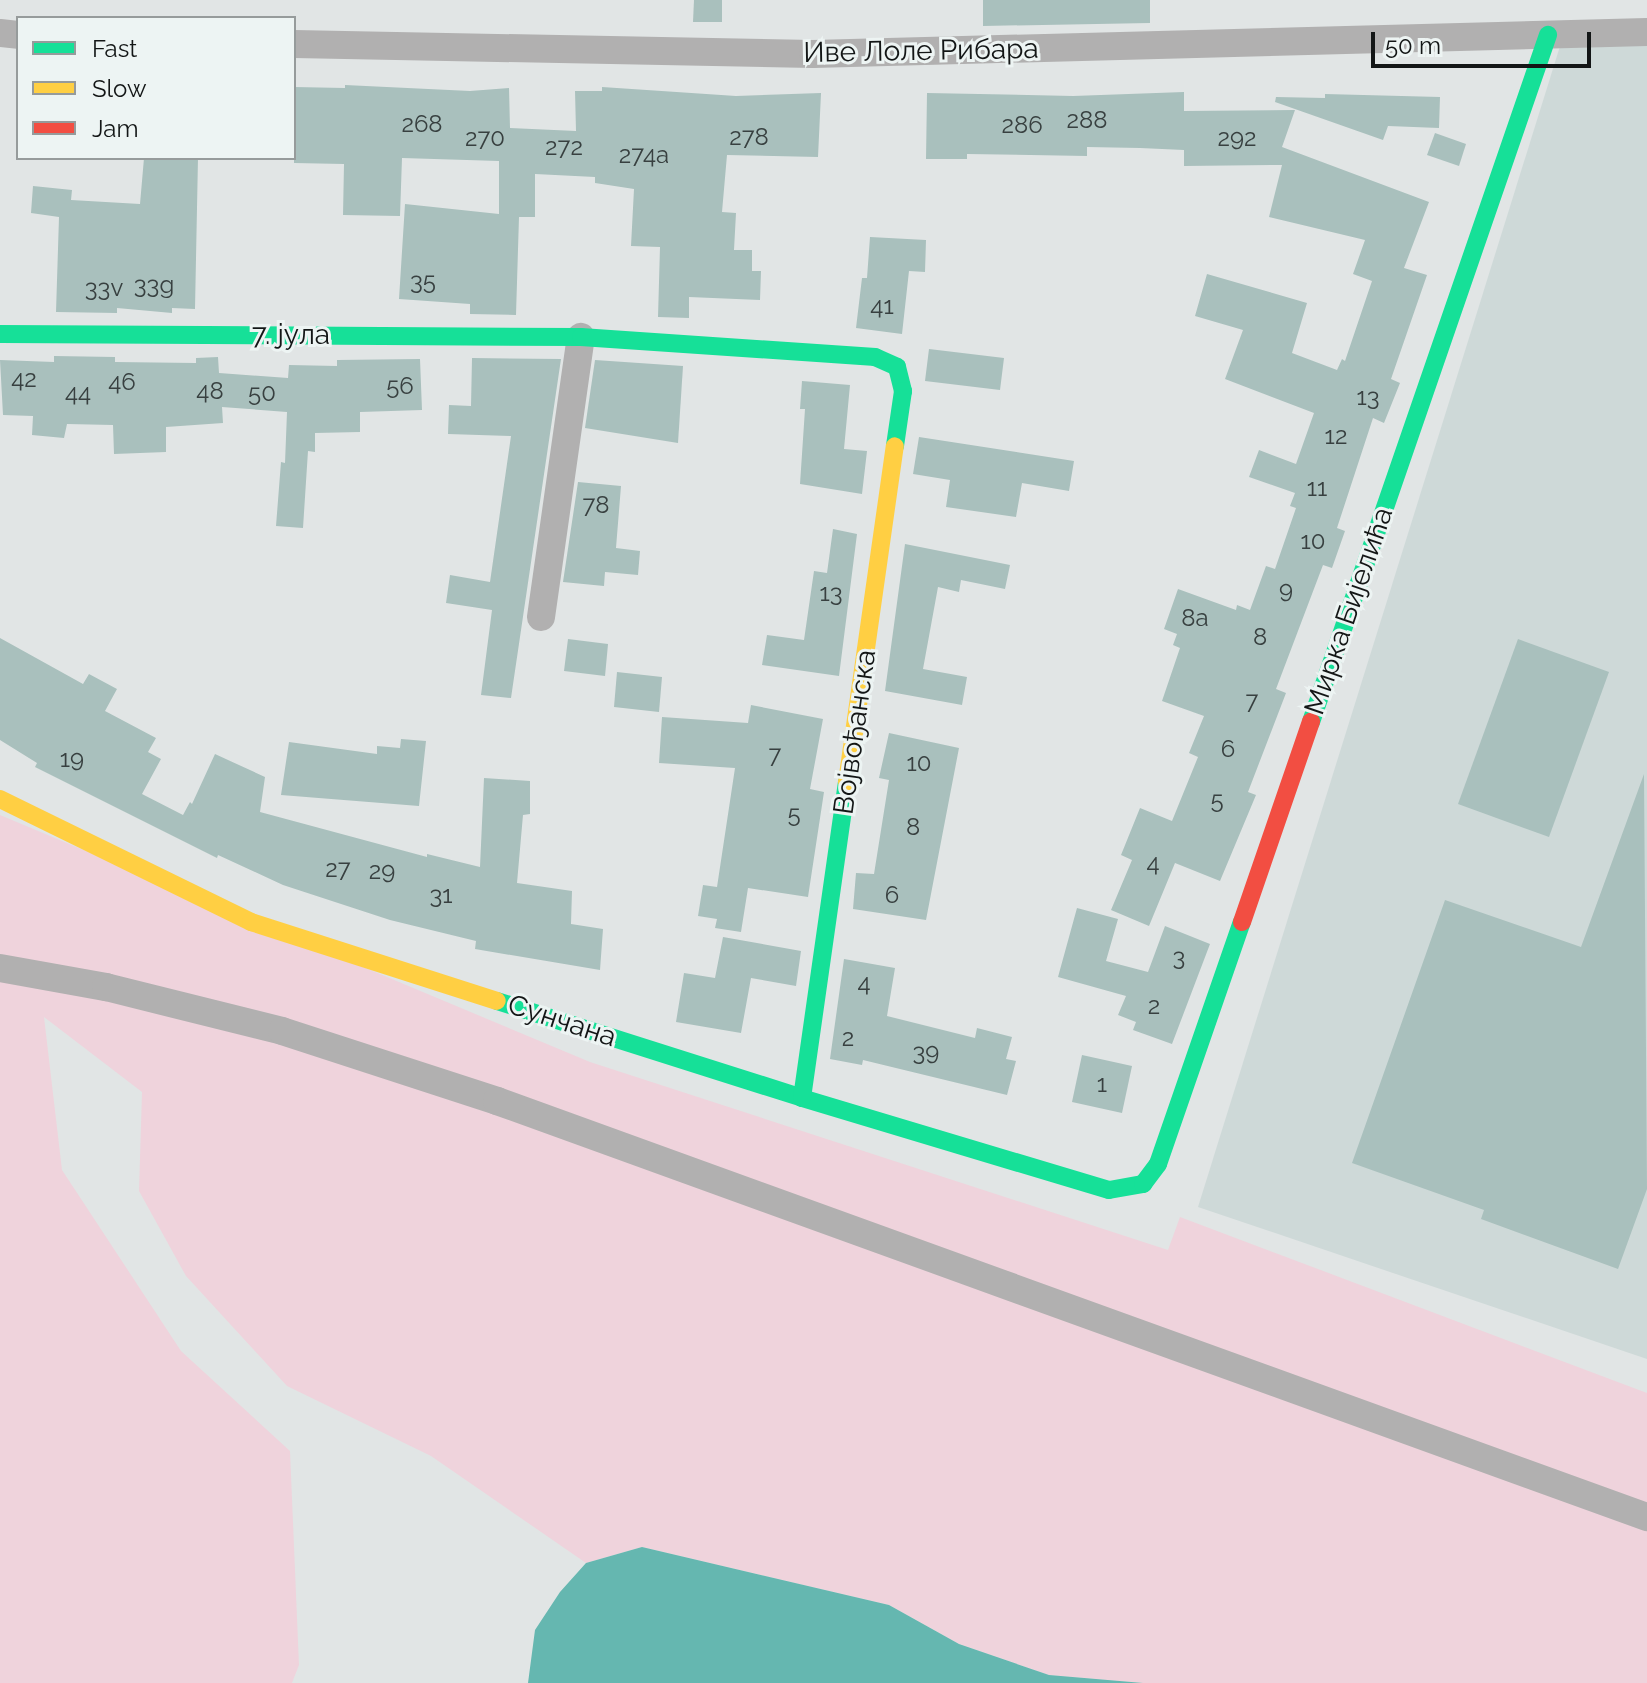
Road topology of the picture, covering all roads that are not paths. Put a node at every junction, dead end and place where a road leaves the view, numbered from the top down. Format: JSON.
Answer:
{"nodes":[{"id":1,"x":1647,"y":32,"type":"edge"},
{"id":2,"x":1548,"y":35,"type":"junction"},
{"id":3,"x":296,"y":44,"type":"edge"},
{"id":4,"x":0,"y":334,"type":"edge"},
{"id":5,"x":581,"y":337,"type":"junction"},
{"id":6,"x":897,"y":367,"type":"joint"},
{"id":7,"x":541,"y":617,"type":"dead end"},
{"id":8,"x":0,"y":799,"type":"edge"},
{"id":9,"x":0,"y":968,"type":"edge"},
{"id":10,"x":802,"y":1098,"type":"junction"},
{"id":11,"x":1143,"y":1184,"type":"joint"},
{"id":12,"x":1647,"y":1517,"type":"edge"}],
"edges":[{"from":1,"to":2,"type":"street","name":"Иве Лоле Рибара"},
{"from":2,"to":3,"type":"street","name":"Иве Лоле Рибара"},
{"from":2,"to":11,"type":"street","name":"Мирка Бијелића"},
{"from":4,"to":5,"type":"street","name":"7. јула"},
{"from":5,"to":6,"type":"street","name":"7. јула"},
{"from":5,"to":7,"type":"street"},
{"from":6,"to":10,"type":"street","name":"Војвођанска"},
{"from":8,"to":10,"type":"street","name":"Сунчана"},
{"from":9,"to":12,"type":"street"},
{"from":10,"to":11,"type":"street","name":"Сунчана"}]}
